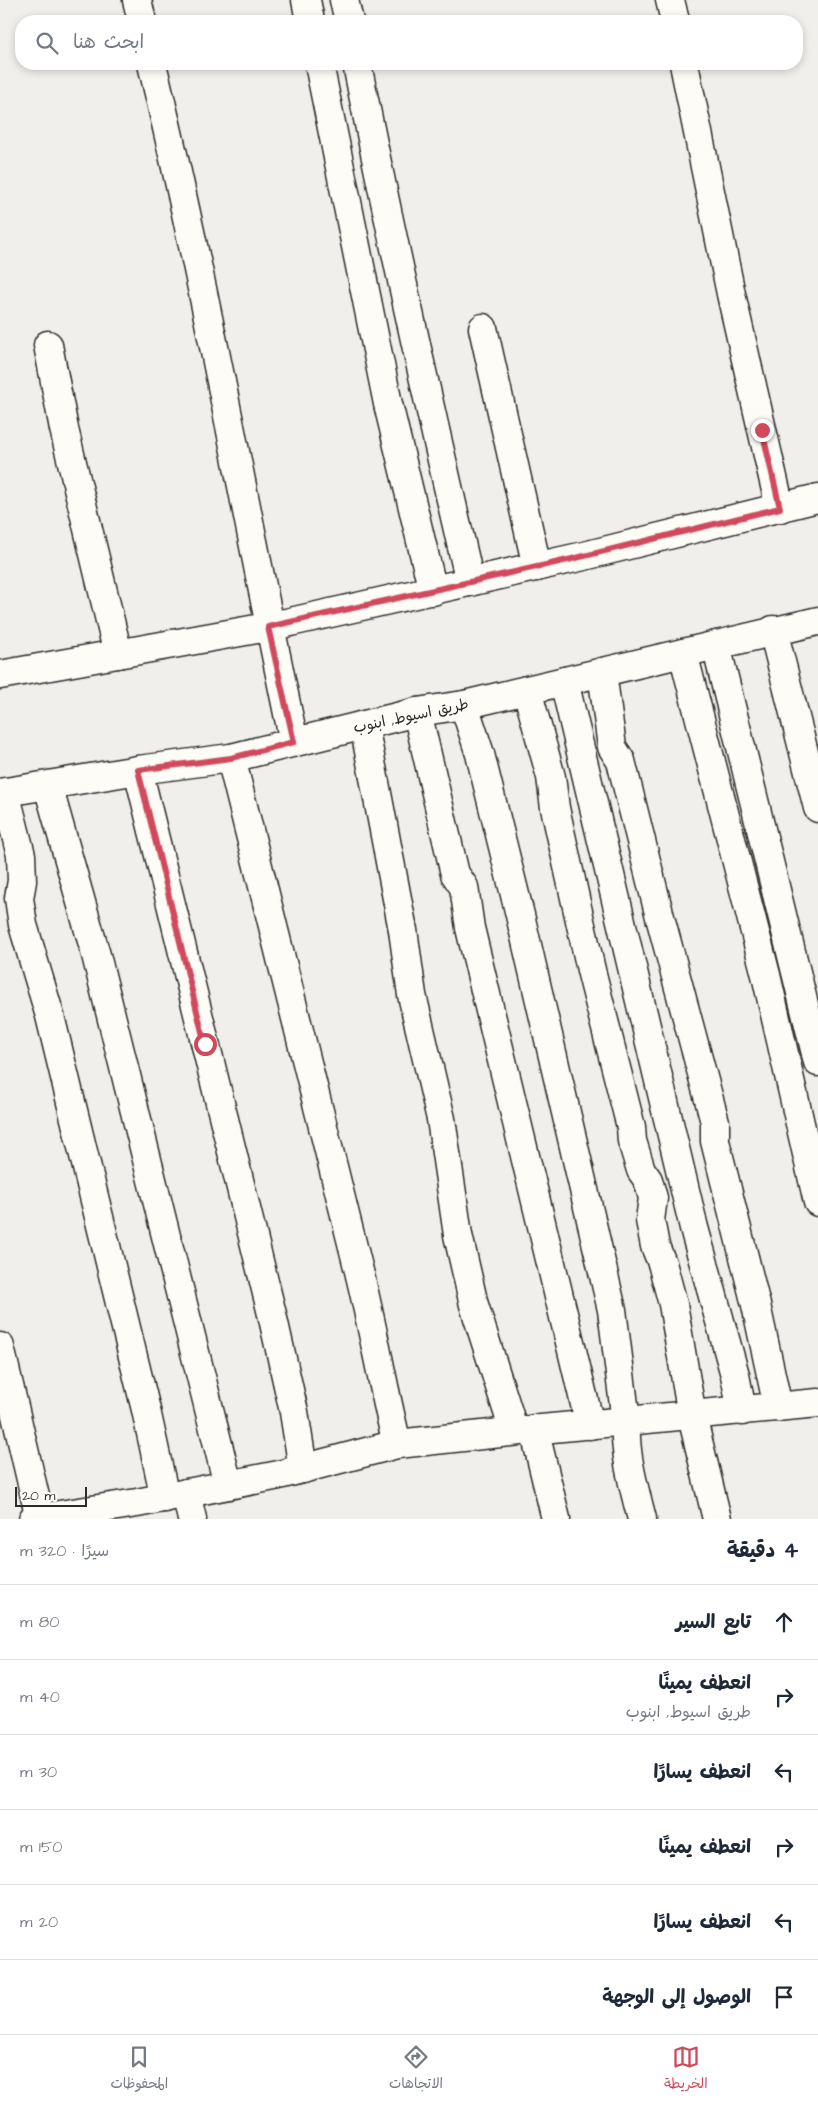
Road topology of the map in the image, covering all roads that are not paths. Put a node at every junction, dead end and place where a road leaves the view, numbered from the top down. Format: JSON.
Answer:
{"nodes":[{"id":1,"x":137,"y":0,"type":"edge"},
{"id":2,"x":306,"y":0,"type":"edge"},
{"id":3,"x":344,"y":0,"type":"edge"},
{"id":4,"x":670,"y":0,"type":"edge"},
{"id":5,"x":141,"y":15,"type":"edge"},
{"id":6,"x":309,"y":15,"type":"edge"},
{"id":7,"x":347,"y":15,"type":"edge"},
{"id":8,"x":674,"y":15,"type":"edge"},
{"id":9,"x":153,"y":70,"type":"edge"},
{"id":10,"x":319,"y":70,"type":"edge"},
{"id":11,"x":358,"y":70,"type":"edge"},
{"id":12,"x":685,"y":70,"type":"edge"},
{"id":13,"x":483,"y":328,"type":"dead end"},
{"id":14,"x":48,"y":345,"type":"dead end"},
{"id":15,"x":818,"y":498,"type":"edge"},
{"id":16,"x":780,"y":508,"type":"junction"},
{"id":17,"x":537,"y":567,"type":"junction"},
{"id":18,"x":470,"y":582,"type":"junction"},
{"id":19,"x":433,"y":591,"type":"junction"},
{"id":20,"x":818,"y":621,"type":"edge"},
{"id":21,"x":773,"y":630,"type":"junction"},
{"id":22,"x":271,"y":640,"type":"junction"},
{"id":23,"x":716,"y":644,"type":"junction"},
{"id":24,"x":683,"y":653,"type":"junction"},
{"id":25,"x":118,"y":654,"type":"junction"},
{"id":26,"x":602,"y":672,"type":"junction"},
{"id":27,"x":0,"y":675,"type":"edge"},
{"id":28,"x":564,"y":681,"type":"junction"},
{"id":29,"x":527,"y":690,"type":"junction"},
{"id":30,"x":464,"y":705,"type":"junction"},
{"id":31,"x":417,"y":712,"type":"junction"},
{"id":32,"x":364,"y":725,"type":"junction"},
{"id":33,"x":294,"y":742,"type":"junction"},
{"id":34,"x":231,"y":758,"type":"junction"},
{"id":35,"x":138,"y":770,"type":"junction"},
{"id":36,"x":48,"y":786,"type":"junction"},
{"id":37,"x":2,"y":793,"type":"edge"},
{"id":38,"x":818,"y":808,"type":"edge"},
{"id":39,"x":818,"y":1062,"type":"edge"},
{"id":40,"x":818,"y":1202,"type":"edge"},
{"id":41,"x":0,"y":1347,"type":"edge"},
{"id":42,"x":818,"y":1403,"type":"edge"},
{"id":43,"x":778,"y":1407,"type":"junction"},
{"id":44,"x":742,"y":1411,"type":"junction"},
{"id":45,"x":692,"y":1416,"type":"junction"},
{"id":46,"x":626,"y":1421,"type":"junction"},
{"id":47,"x":590,"y":1425,"type":"junction"},
{"id":48,"x":524,"y":1430,"type":"junction"},
{"id":49,"x":397,"y":1444,"type":"junction"},
{"id":50,"x":303,"y":1469,"type":"junction"},
{"id":51,"x":228,"y":1485,"type":"junction"},
{"id":52,"x":181,"y":1503,"type":"edge"},
{"id":53,"x":111,"y":1513,"type":"edge"},
{"id":54,"x":36,"y":1518,"type":"edge"},
{"id":55,"x":556,"y":1519,"type":"edge"},
{"id":56,"x":642,"y":1519,"type":"edge"},
{"id":57,"x":717,"y":1519,"type":"edge"}],
"edges":[{"from":1,"to":5,"type":"street"},
{"from":2,"to":6,"type":"street"},
{"from":3,"to":7,"type":"street"},
{"from":4,"to":8,"type":"street"},
{"from":9,"to":22,"type":"street"},
{"from":10,"to":19,"type":"street"},
{"from":11,"to":18,"type":"street"},
{"from":12,"to":16,"type":"street"},
{"from":13,"to":17,"type":"street"},
{"from":14,"to":25,"type":"street"},
{"from":15,"to":16,"type":"street"},
{"from":16,"to":17,"type":"street"},
{"from":17,"to":18,"type":"street"},
{"from":18,"to":19,"type":"street"},
{"from":19,"to":22,"type":"street"},
{"from":20,"to":21,"type":"street","name":"طريق اسيوط, ابنوب"},
{"from":21,"to":23,"type":"street","name":"طريق اسيوط, ابنوب"},
{"from":21,"to":38,"type":"street"},
{"from":22,"to":25,"type":"street"},
{"from":22,"to":33,"type":"street"},
{"from":23,"to":24,"type":"street","name":"طريق اسيوط, ابنوب"},
{"from":23,"to":39,"type":"street"},
{"from":24,"to":26,"type":"street","name":"طريق اسيوط, ابنوب"},
{"from":24,"to":40,"type":"street"},
{"from":25,"to":27,"type":"street"},
{"from":26,"to":28,"type":"street","name":"طريق اسيوط, ابنوب"},
{"from":26,"to":43,"type":"street"},
{"from":28,"to":29,"type":"street","name":"طريق اسيوط, ابنوب"},
{"from":28,"to":44,"type":"street"},
{"from":29,"to":30,"type":"street","name":"طريق اسيوط, ابنوب"},
{"from":29,"to":45,"type":"street"},
{"from":30,"to":31,"type":"street","name":"طريق اسيوط, ابنوب"},
{"from":30,"to":46,"type":"street"},
{"from":31,"to":32,"type":"street","name":"طريق اسيوط, ابنوب"},
{"from":31,"to":47,"type":"street"},
{"from":32,"to":33,"type":"street","name":"طريق اسيوط, ابنوب"},
{"from":32,"to":48,"type":"street"},
{"from":33,"to":34,"type":"street","name":"طريق اسيوط, ابنوب"},
{"from":34,"to":35,"type":"street","name":"طريق اسيوط, ابنوب"},
{"from":34,"to":49,"type":"street"},
{"from":35,"to":36,"type":"street","name":"طريق اسيوط, ابنوب"},
{"from":35,"to":50,"type":"street"},
{"from":36,"to":37,"type":"street","name":"طريق اسيوط, ابنوب"},
{"from":36,"to":51,"type":"street"},
{"from":37,"to":52,"type":"street"},
{"from":41,"to":54,"type":"street"},
{"from":42,"to":43,"type":"street"},
{"from":43,"to":44,"type":"street"},
{"from":44,"to":45,"type":"street"},
{"from":45,"to":46,"type":"street"},
{"from":45,"to":57,"type":"street"},
{"from":46,"to":47,"type":"street"},
{"from":46,"to":56,"type":"street"},
{"from":47,"to":48,"type":"street"},
{"from":48,"to":49,"type":"street"},
{"from":48,"to":55,"type":"street"},
{"from":49,"to":50,"type":"street"},
{"from":50,"to":51,"type":"street"},
{"from":51,"to":52,"type":"street"},
{"from":52,"to":53,"type":"street"},
{"from":53,"to":54,"type":"street"}]}
